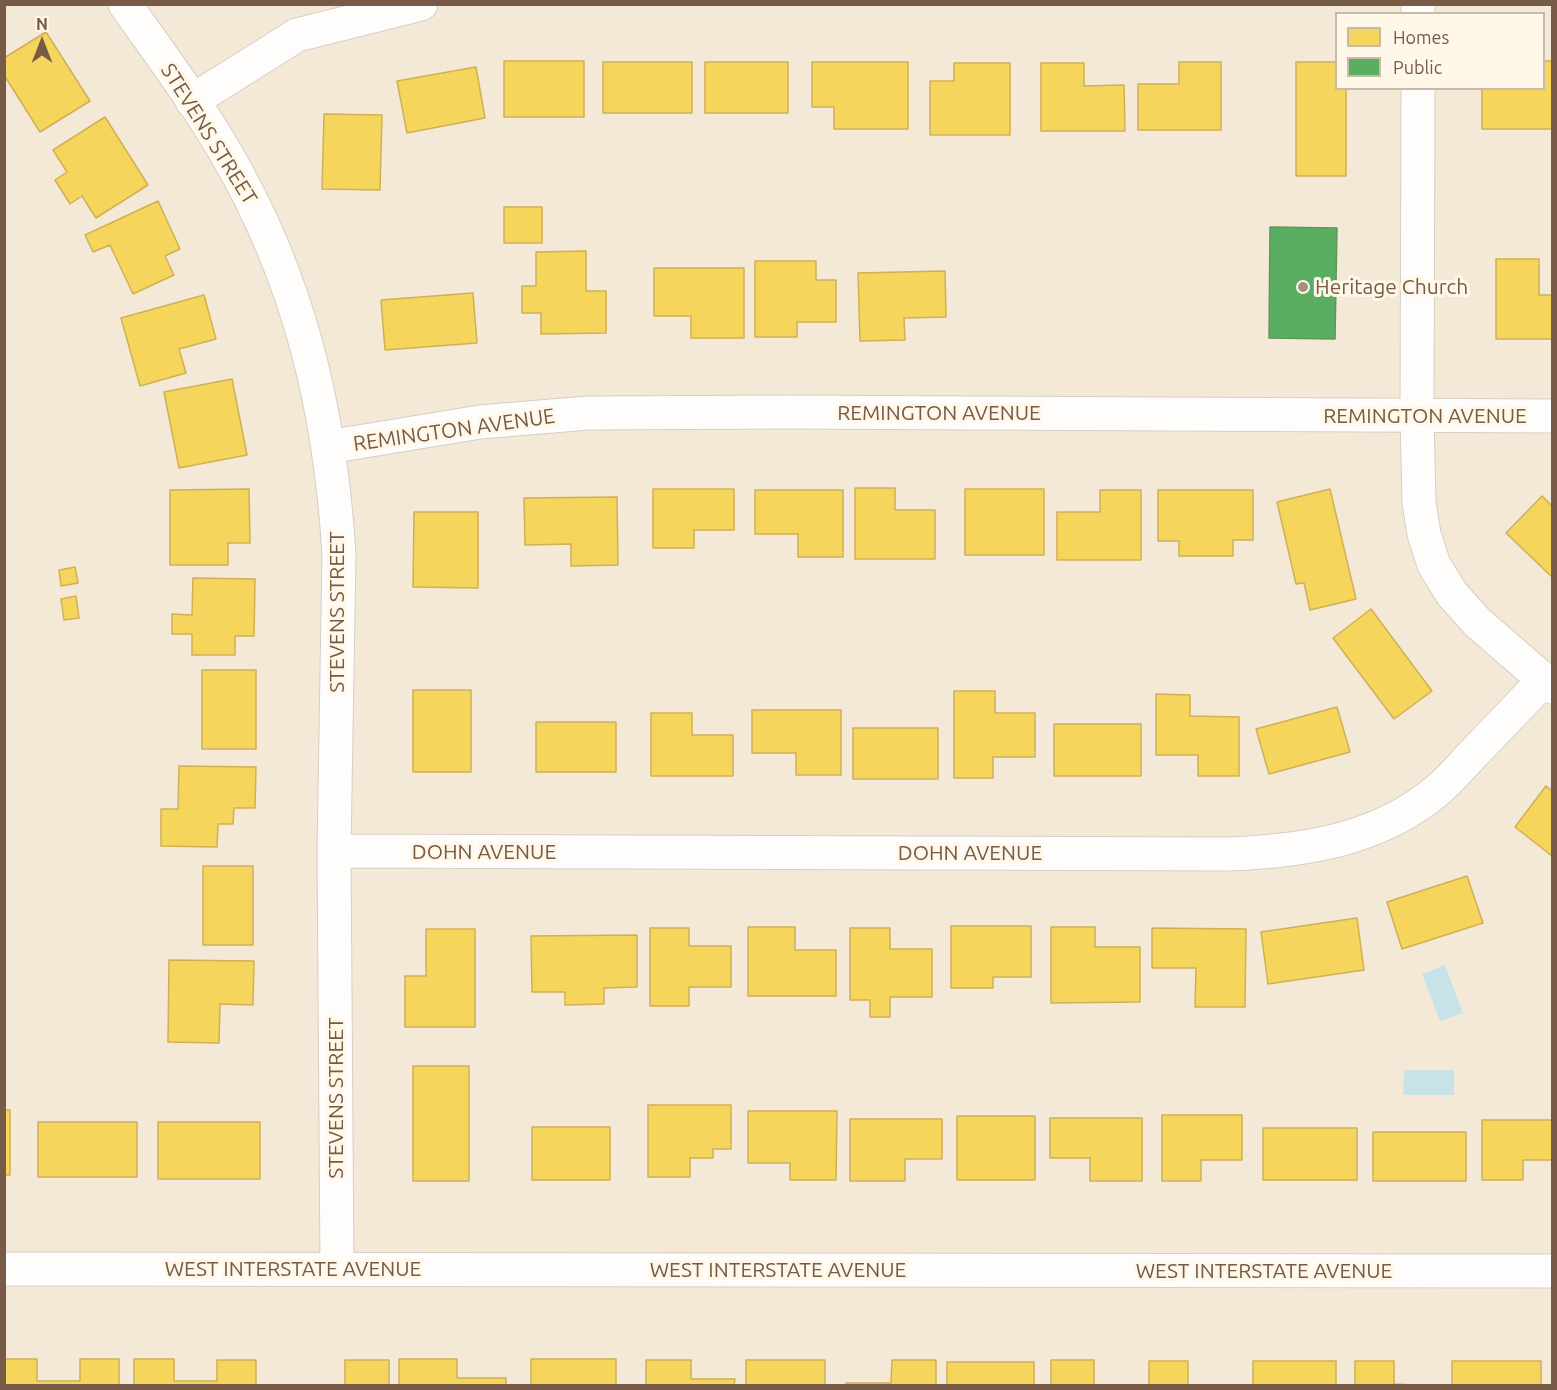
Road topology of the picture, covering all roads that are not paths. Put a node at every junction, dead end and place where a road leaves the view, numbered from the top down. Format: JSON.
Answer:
{"nodes":[{"id":1,"x":125,"y":4,"type":"edge"},
{"id":2,"x":421,"y":4,"type":"edge"},
{"id":3,"x":1418,"y":90,"type":"edge"},
{"id":4,"x":192,"y":101,"type":"junction"},
{"id":5,"x":1417,"y":416,"type":"junction"},
{"id":6,"x":1552,"y":416,"type":"edge"},
{"id":7,"x":328,"y":447,"type":"junction"},
{"id":8,"x":1548,"y":683,"type":"edge"},
{"id":9,"x":334,"y":851,"type":"junction"},
{"id":10,"x":4,"y":1269,"type":"edge"},
{"id":11,"x":337,"y":1269,"type":"junction"},
{"id":12,"x":1552,"y":1271,"type":"edge"}],
"edges":[{"from":1,"to":4,"type":"street","name":"STEVENS STREET"},
{"from":2,"to":4,"type":"street"},
{"from":3,"to":5,"type":"street"},
{"from":4,"to":7,"type":"street","name":"STEVENS STREET"},
{"from":5,"to":6,"type":"street","name":"REMINGTON AVENUE"},
{"from":5,"to":7,"type":"street","name":"REMINGTON AVENUE"},
{"from":5,"to":8,"type":"street"},
{"from":7,"to":9,"type":"street","name":"STEVENS STREET"},
{"from":8,"to":9,"type":"street","name":"DOHN AVENUE"},
{"from":9,"to":11,"type":"street","name":"STEVENS STREET"},
{"from":10,"to":11,"type":"street","name":"WEST INTERSTATE AVENUE"},
{"from":11,"to":12,"type":"street","name":"WEST INTERSTATE AVENUE"}]}
